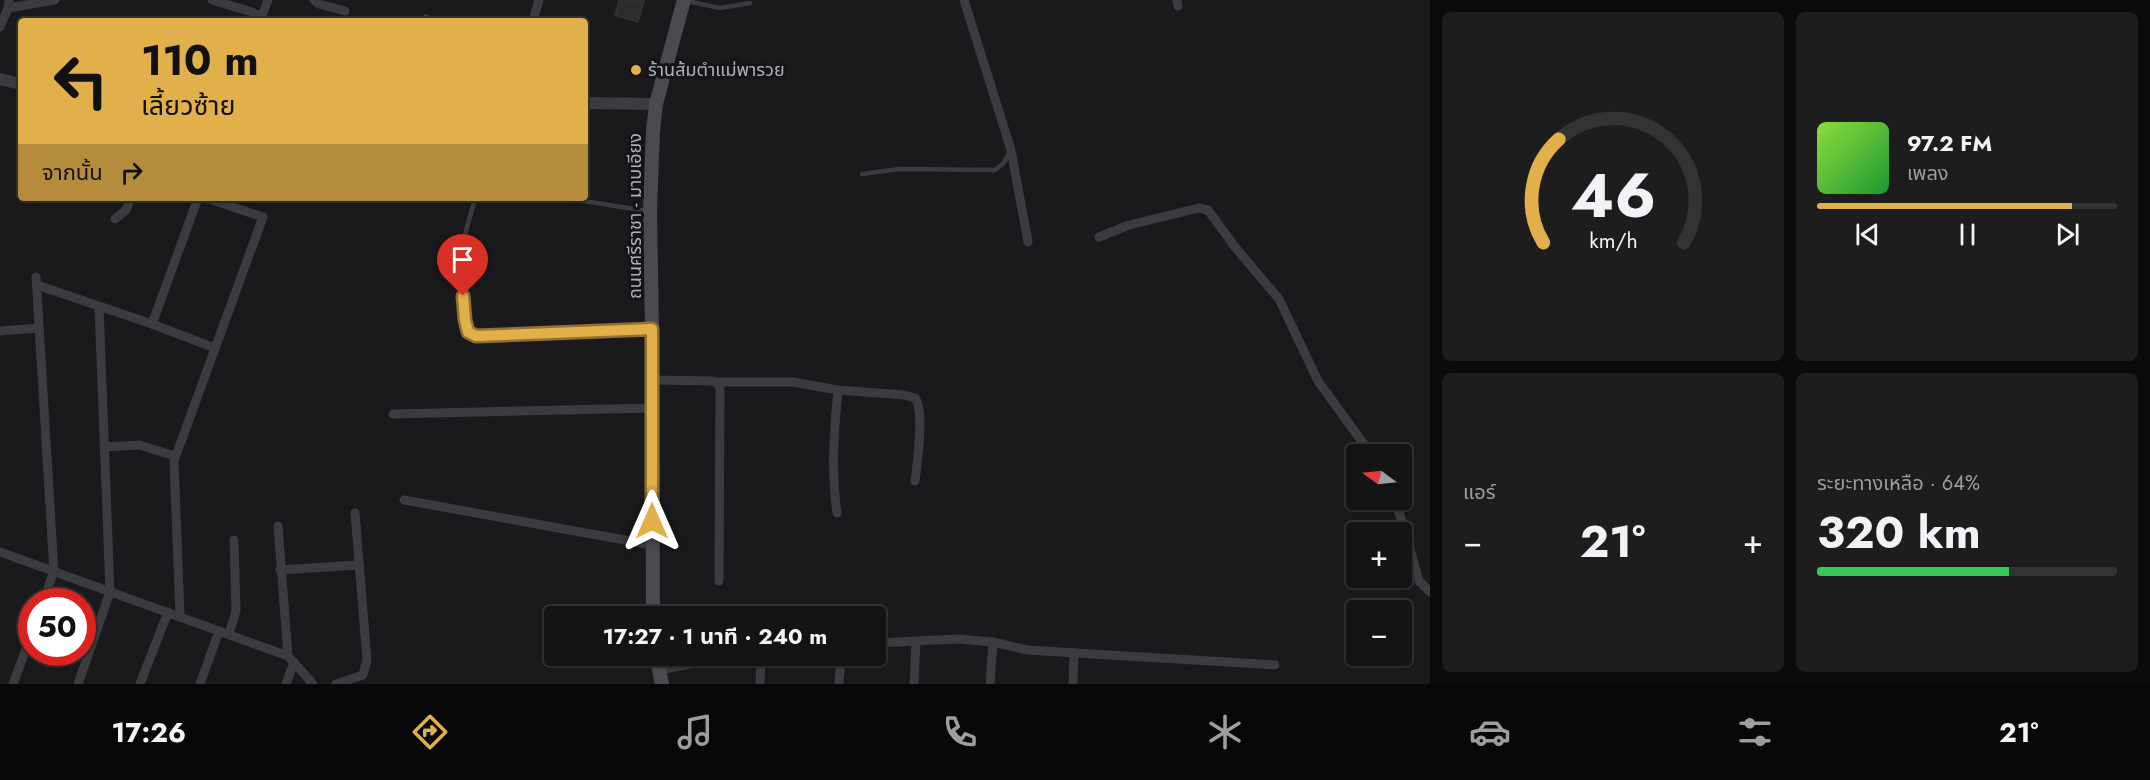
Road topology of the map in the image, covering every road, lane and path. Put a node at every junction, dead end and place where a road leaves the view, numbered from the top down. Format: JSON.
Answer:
{"nodes":[{"id":1,"x":55,"y":0,"type":"edge"},
{"id":2,"x":212,"y":0,"type":"edge"},
{"id":3,"x":268,"y":0,"type":"edge"},
{"id":4,"x":314,"y":0,"type":"edge"},
{"id":5,"x":539,"y":0,"type":"edge"},
{"id":6,"x":684,"y":0,"type":"edge"},
{"id":7,"x":964,"y":0,"type":"edge"},
{"id":8,"x":750,"y":3,"type":"dead end"},
{"id":9,"x":9,"y":4,"type":"edge"},
{"id":10,"x":345,"y":11,"type":"dead end"},
{"id":11,"x":258,"y":18,"type":"edge"},
{"id":12,"x":261,"y":18,"type":"edge"},
{"id":13,"x":533,"y":18,"type":"edge"},
{"id":14,"x":0,"y":27,"type":"edge"},
{"id":15,"x":0,"y":79,"type":"edge"},
{"id":16,"x":18,"y":83,"type":"edge"},
{"id":17,"x":588,"y":103,"type":"edge"},
{"id":18,"x":656,"y":104,"type":"junction"},
{"id":19,"x":1011,"y":150,"type":"junction"},
{"id":20,"x":862,"y":174,"type":"dead end"},
{"id":21,"x":130,"y":201,"type":"edge"},
{"id":22,"x":197,"y":201,"type":"edge"},
{"id":23,"x":215,"y":201,"type":"edge"},
{"id":24,"x":474,"y":201,"type":"edge"},
{"id":25,"x":585,"y":201,"type":"edge"},
{"id":26,"x":650,"y":211,"type":"junction"},
{"id":27,"x":116,"y":219,"type":"dead end"},
{"id":28,"x":1099,"y":237,"type":"dead end"},
{"id":29,"x":1028,"y":242,"type":"dead end"},
{"id":30,"x":99,"y":307,"type":"junction"},
{"id":31,"x":152,"y":324,"type":"junction"},
{"id":32,"x":39,"y":328,"type":"junction"},
{"id":33,"x":652,"y":329,"type":"junction"},
{"id":34,"x":0,"y":331,"type":"edge"},
{"id":35,"x":215,"y":348,"type":"junction"},
{"id":36,"x":652,"y":380,"type":"junction"},
{"id":37,"x":717,"y":382,"type":"junction"},
{"id":38,"x":838,"y":390,"type":"junction"},
{"id":39,"x":652,"y":408,"type":"junction"},
{"id":40,"x":393,"y":414,"type":"dead end"},
{"id":41,"x":1364,"y":444,"type":"edge"},
{"id":42,"x":104,"y":447,"type":"junction"},
{"id":43,"x":175,"y":456,"type":"junction"},
{"id":44,"x":915,"y":481,"type":"dead end"},
{"id":45,"x":404,"y":500,"type":"dead end"},
{"id":46,"x":1398,"y":510,"type":"edge"},
{"id":47,"x":355,"y":513,"type":"dead end"},
{"id":48,"x":837,"y":513,"type":"dead end"},
{"id":49,"x":278,"y":526,"type":"dead end"},
{"id":50,"x":234,"y":540,"type":"dead end"},
{"id":51,"x":652,"y":545,"type":"junction"},
{"id":52,"x":0,"y":552,"type":"edge"},
{"id":53,"x":359,"y":565,"type":"junction"},
{"id":54,"x":280,"y":570,"type":"junction"},
{"id":55,"x":54,"y":571,"type":"junction"},
{"id":56,"x":719,"y":581,"type":"dead end"},
{"id":57,"x":48,"y":588,"type":"edge"},
{"id":58,"x":110,"y":591,"type":"junction"},
{"id":59,"x":1430,"y":592,"type":"edge"},
{"id":60,"x":653,"y":606,"type":"edge"},
{"id":61,"x":168,"y":612,"type":"junction"},
{"id":62,"x":180,"y":616,"type":"junction"},
{"id":63,"x":219,"y":631,"type":"junction"},
{"id":64,"x":229,"y":634,"type":"junction"},
{"id":65,"x":916,"y":642,"type":"junction"},
{"id":66,"x":993,"y":642,"type":"junction"},
{"id":67,"x":886,"y":644,"type":"edge"},
{"id":68,"x":1074,"y":653,"type":"junction"},
{"id":69,"x":291,"y":659,"type":"junction"},
{"id":70,"x":1275,"y":664,"type":"dead end"},
{"id":71,"x":20,"y":666,"type":"edge"},
{"id":72,"x":761,"y":666,"type":"edge"},
{"id":73,"x":840,"y":666,"type":"edge"},
{"id":74,"x":13,"y":684,"type":"edge"},
{"id":75,"x":78,"y":684,"type":"edge"},
{"id":76,"x":140,"y":684,"type":"edge"},
{"id":77,"x":200,"y":684,"type":"edge"},
{"id":78,"x":286,"y":684,"type":"edge"},
{"id":79,"x":313,"y":684,"type":"edge"},
{"id":80,"x":336,"y":684,"type":"edge"},
{"id":81,"x":760,"y":684,"type":"edge"},
{"id":82,"x":839,"y":684,"type":"edge"},
{"id":83,"x":914,"y":684,"type":"edge"},
{"id":84,"x":990,"y":684,"type":"edge"},
{"id":85,"x":1072,"y":684,"type":"edge"}],
"edges":[{"from":1,"to":9,"type":"street"},
{"from":2,"to":11,"type":"street"},
{"from":3,"to":12,"type":"street"},
{"from":4,"to":10,"type":"street"},
{"from":5,"to":13,"type":"street"},
{"from":6,"to":8,"type":"lane"},
{"from":6,"to":18,"type":"main road","name":"ถนนศรีราชา - มาบเอียง"},
{"from":7,"to":19,"type":"street"},
{"from":9,"to":14,"type":"street"},
{"from":15,"to":16,"type":"street"},
{"from":17,"to":18,"type":"street"},
{"from":18,"to":26,"type":"main road","name":"ถนนศรีราชา - มาบเอียง"},
{"from":19,"to":20,"type":"lane"},
{"from":19,"to":29,"type":"street"},
{"from":21,"to":27,"type":"street"},
{"from":22,"to":31,"type":"street"},
{"from":23,"to":35,"type":"street"},
{"from":24,"to":33,"type":"lane"},
{"from":25,"to":26,"type":"lane"},
{"from":26,"to":33,"type":"main road","name":"ถนนศรีราชา - มาบเอียง"},
{"from":28,"to":41,"type":"street"},
{"from":30,"to":31,"type":"street"},
{"from":30,"to":32,"type":"street"},
{"from":30,"to":42,"type":"street"},
{"from":31,"to":35,"type":"street"},
{"from":32,"to":34,"type":"street"},
{"from":32,"to":55,"type":"street"},
{"from":33,"to":36,"type":"main road","name":"ถนนศรีราชา - มาบเอียง"},
{"from":35,"to":43,"type":"street"},
{"from":36,"to":37,"type":"street"},
{"from":36,"to":39,"type":"main road","name":"ถนนศรีราชา - มาบเอียง"},
{"from":37,"to":38,"type":"street"},
{"from":37,"to":56,"type":"street"},
{"from":38,"to":44,"type":"street"},
{"from":38,"to":48,"type":"street"},
{"from":39,"to":40,"type":"street"},
{"from":39,"to":51,"type":"main road","name":"ถนนศรีราชา - มาบเอียง"},
{"from":42,"to":43,"type":"street"},
{"from":42,"to":58,"type":"street"},
{"from":43,"to":62,"type":"street"},
{"from":45,"to":51,"type":"street"},
{"from":46,"to":59,"type":"street"},
{"from":47,"to":53,"type":"street"},
{"from":49,"to":54,"type":"street"},
{"from":50,"to":64,"type":"street"},
{"from":51,"to":60,"type":"main road","name":"ถนนศรีราชา - มาบเอียง"},
{"from":52,"to":55,"type":"street"},
{"from":53,"to":54,"type":"street"},
{"from":53,"to":80,"type":"street"},
{"from":54,"to":69,"type":"street"},
{"from":55,"to":57,"type":"street"},
{"from":55,"to":58,"type":"street"},
{"from":58,"to":61,"type":"street"},
{"from":58,"to":75,"type":"street"},
{"from":61,"to":62,"type":"street"},
{"from":61,"to":76,"type":"street"},
{"from":62,"to":63,"type":"street"},
{"from":63,"to":64,"type":"street"},
{"from":63,"to":77,"type":"street"},
{"from":64,"to":69,"type":"street"},
{"from":65,"to":66,"type":"street"},
{"from":65,"to":67,"type":"street"},
{"from":65,"to":83,"type":"street"},
{"from":66,"to":68,"type":"street"},
{"from":66,"to":84,"type":"street"},
{"from":68,"to":70,"type":"street"},
{"from":68,"to":85,"type":"street"},
{"from":69,"to":78,"type":"street"},
{"from":69,"to":79,"type":"street"},
{"from":71,"to":74,"type":"street"},
{"from":72,"to":81,"type":"street"},
{"from":73,"to":82,"type":"street"}]}
